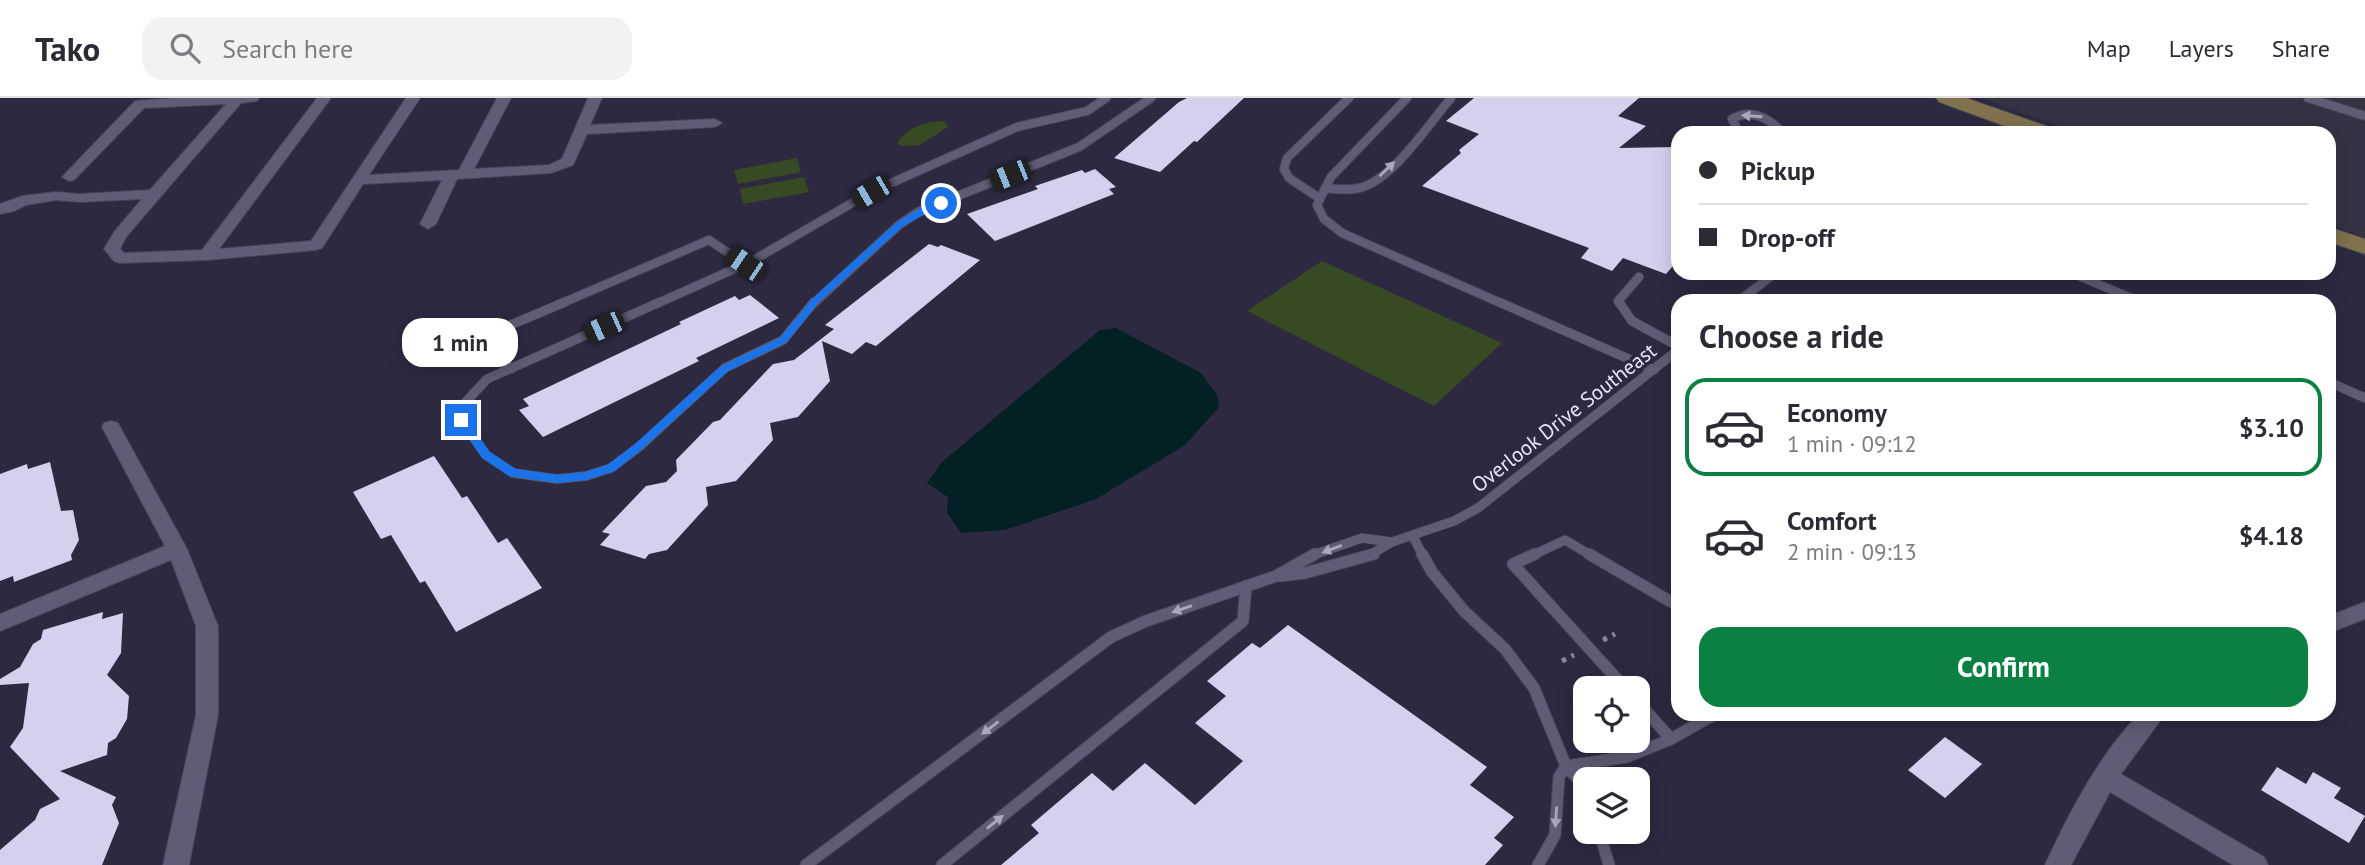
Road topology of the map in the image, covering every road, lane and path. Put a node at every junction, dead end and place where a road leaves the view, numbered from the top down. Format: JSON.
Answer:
{"nodes":[{"id":1,"x":252,"y":98,"type":"edge"},
{"id":2,"x":324,"y":98,"type":"edge"},
{"id":3,"x":413,"y":98,"type":"edge"},
{"id":4,"x":504,"y":98,"type":"edge"},
{"id":5,"x":595,"y":98,"type":"edge"},
{"id":6,"x":1106,"y":98,"type":"edge"},
{"id":7,"x":1151,"y":98,"type":"edge"},
{"id":8,"x":1349,"y":98,"type":"edge"},
{"id":9,"x":1407,"y":98,"type":"edge"},
{"id":10,"x":1451,"y":98,"type":"edge"},
{"id":11,"x":1946,"y":98,"type":"edge"},
{"id":12,"x":2308,"y":98,"type":"edge"},
{"id":13,"x":237,"y":99,"type":"edge"},
{"id":14,"x":2365,"y":116,"type":"edge"},
{"id":15,"x":715,"y":123,"type":"dead end"},
{"id":16,"x":1736,"y":126,"type":"edge"},
{"id":17,"x":1775,"y":126,"type":"edge"},
{"id":18,"x":2024,"y":126,"type":"edge"},
{"id":19,"x":582,"y":130,"type":"junction"},
{"id":20,"x":458,"y":175,"type":"junction"},
{"id":21,"x":69,"y":177,"type":"dead end"},
{"id":22,"x":361,"y":180,"type":"junction"},
{"id":23,"x":1325,"y":188,"type":"junction"},
{"id":24,"x":155,"y":194,"type":"junction"},
{"id":25,"x":1319,"y":198,"type":"junction"},
{"id":26,"x":4,"y":208,"type":"edge"},
{"id":27,"x":428,"y":224,"type":"dead end"},
{"id":28,"x":2336,"y":237,"type":"edge"},
{"id":29,"x":2365,"y":247,"type":"edge"},
{"id":30,"x":208,"y":255,"type":"junction"},
{"id":31,"x":745,"y":264,"type":"junction"},
{"id":32,"x":1639,"y":277,"type":"dead end"},
{"id":33,"x":1766,"y":280,"type":"edge"},
{"id":34,"x":2088,"y":280,"type":"edge"},
{"id":35,"x":1748,"y":294,"type":"edge"},
{"id":36,"x":2122,"y":294,"type":"edge"},
{"id":37,"x":1671,"y":344,"type":"edge"},
{"id":38,"x":1671,"y":354,"type":"edge"},
{"id":39,"x":511,"y":369,"type":"junction"},
{"id":40,"x":1654,"y":370,"type":"junction"},
{"id":41,"x":2336,"y":385,"type":"edge"},
{"id":42,"x":2365,"y":398,"type":"edge"},
{"id":43,"x":111,"y":427,"type":"dead end"},
{"id":44,"x":1413,"y":536,"type":"junction"},
{"id":45,"x":1392,"y":542,"type":"junction"},
{"id":46,"x":177,"y":549,"type":"junction"},
{"id":47,"x":1276,"y":576,"type":"junction"},
{"id":48,"x":1246,"y":586,"type":"junction"},
{"id":49,"x":1671,"y":602,"type":"edge"},
{"id":50,"x":2365,"y":610,"type":"edge"},
{"id":51,"x":2336,"y":622,"type":"edge"},
{"id":52,"x":0,"y":623,"type":"edge"},
{"id":53,"x":1615,"y":634,"type":"dead end"},
{"id":54,"x":1599,"y":642,"type":"dead end"},
{"id":55,"x":1579,"y":652,"type":"dead end"},
{"id":56,"x":1562,"y":661,"type":"dead end"},
{"id":57,"x":1614,"y":676,"type":"edge"},
{"id":58,"x":1650,"y":715,"type":"edge"},
{"id":59,"x":1703,"y":721,"type":"edge"},
{"id":60,"x":2146,"y":721,"type":"edge"},
{"id":61,"x":1671,"y":739,"type":"junction"},
{"id":62,"x":1566,"y":766,"type":"junction"},
{"id":63,"x":1573,"y":774,"type":"edge"},
{"id":64,"x":2107,"y":778,"type":"junction"},
{"id":65,"x":1602,"y":844,"type":"edge"},
{"id":66,"x":176,"y":865,"type":"edge"},
{"id":67,"x":806,"y":865,"type":"edge"},
{"id":68,"x":942,"y":865,"type":"edge"},
{"id":69,"x":1538,"y":865,"type":"edge"},
{"id":70,"x":1609,"y":865,"type":"edge"},
{"id":71,"x":2058,"y":865,"type":"edge"},
{"id":72,"x":2255,"y":865,"type":"edge"}],
"edges":[{"from":1,"to":13,"type":"street"},
{"from":2,"to":30,"type":"street"},
{"from":3,"to":22,"type":"street"},
{"from":4,"to":20,"type":"street"},
{"from":5,"to":19,"type":"street"},
{"from":6,"to":31,"type":"lane"},
{"from":7,"to":39,"type":"lane"},
{"from":8,"to":25,"type":"lane"},
{"from":9,"to":23,"type":"lane"},
{"from":23,"to":10,"type":"lane","one_way":true},
{"from":11,"to":18,"type":"main road"},
{"from":12,"to":14,"type":"lane"},
{"from":13,"to":21,"type":"street"},
{"from":13,"to":24,"type":"street"},
{"from":15,"to":19,"type":"street"},
{"from":17,"to":16,"type":"lane","one_way":true},
{"from":19,"to":20,"type":"street"},
{"from":20,"to":22,"type":"street"},
{"from":20,"to":27,"type":"street"},
{"from":22,"to":30,"type":"street"},
{"from":23,"to":25,"type":"lane"},
{"from":24,"to":26,"type":"street"},
{"from":24,"to":30,"type":"street"},
{"from":25,"to":40,"type":"lane"},
{"from":28,"to":29,"type":"main road"},
{"from":31,"to":39,"type":"lane"},
{"from":31,"to":39,"type":"lane"},
{"from":32,"to":37,"type":"lane"},
{"from":33,"to":35,"type":"lane"},
{"from":34,"to":36,"type":"lane"},
{"from":38,"to":40,"type":"lane","name":"Overlook Drive Southeast"},
{"from":40,"to":44,"type":"lane","name":"Overlook Drive Southeast"},
{"from":41,"to":42,"type":"lane"},
{"from":43,"to":46,"type":"street"},
{"from":44,"to":45,"type":"lane","name":"Overlook Drive Southeast"},
{"from":44,"to":62,"type":"lane"},
{"from":45,"to":47,"type":"lane"},
{"from":45,"to":47,"type":"lane","one_way":true},
{"from":46,"to":52,"type":"street"},
{"from":46,"to":66,"type":"street"},
{"from":47,"to":48,"type":"lane"},
{"from":48,"to":67,"type":"lane","one_way":true},
{"from":68,"to":48,"type":"lane","one_way":true},
{"from":49,"to":57,"type":"lane"},
{"from":50,"to":51,"type":"street"},
{"from":53,"to":54,"type":"path"},
{"from":55,"to":56,"type":"path"},
{"from":58,"to":61,"type":"lane"},
{"from":59,"to":61,"type":"lane"},
{"from":60,"to":64,"type":"street"},
{"from":61,"to":62,"type":"lane"},
{"from":62,"to":63,"type":"lane"},
{"from":62,"to":69,"type":"lane","one_way":true},
{"from":64,"to":71,"type":"street"},
{"from":64,"to":72,"type":"street"},
{"from":65,"to":70,"type":"lane"}]}
